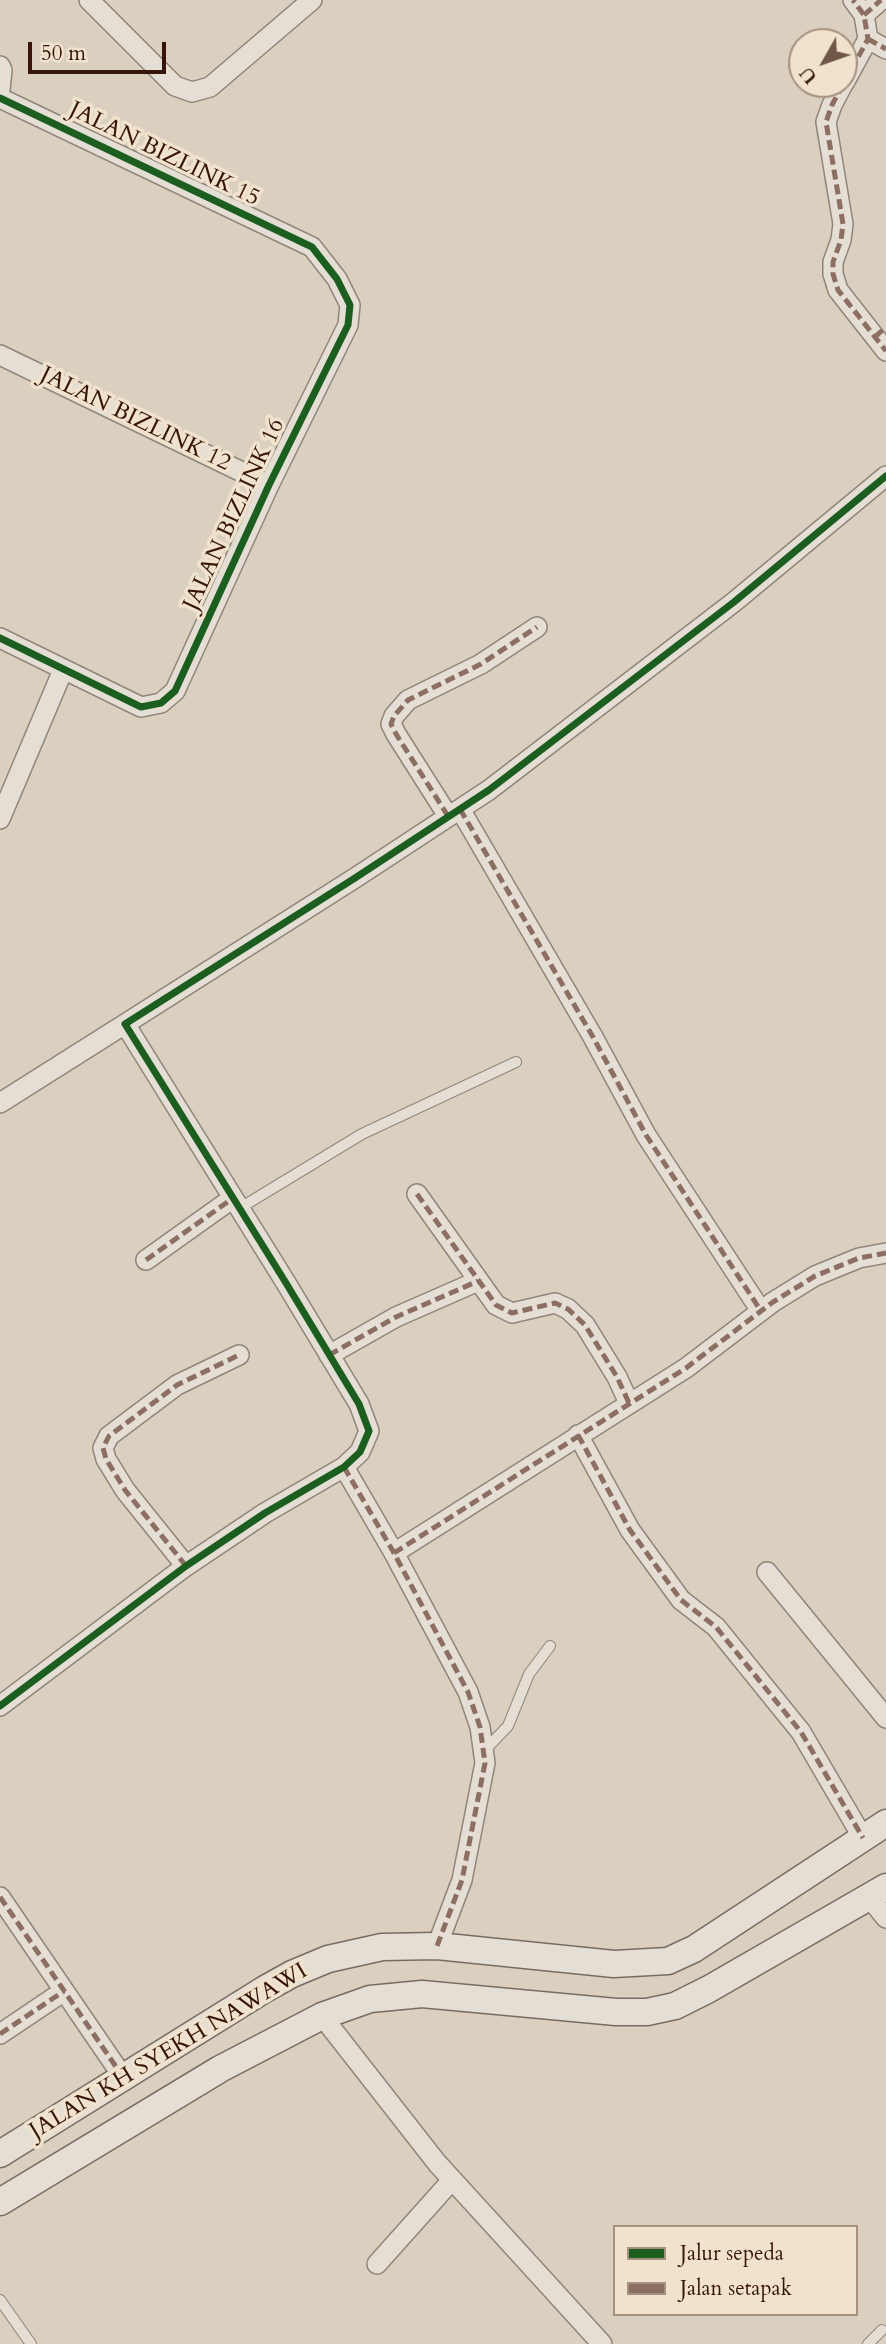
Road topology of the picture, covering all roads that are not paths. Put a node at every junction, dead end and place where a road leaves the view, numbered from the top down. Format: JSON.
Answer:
{"nodes":[{"id":1,"x":89,"y":0,"type":"edge"},
{"id":2,"x":312,"y":0,"type":"edge"},
{"id":3,"x":881,"y":0,"type":"edge"},
{"id":4,"x":858,"y":7,"type":"edge"},
{"id":5,"x":868,"y":40,"type":"junction"},
{"id":6,"x":886,"y":49,"type":"edge"},
{"id":7,"x":858,"y":58,"type":"edge"},
{"id":8,"x":0,"y":66,"type":"edge"},
{"id":9,"x":0,"y":90,"type":"edge"},
{"id":10,"x":0,"y":98,"type":"edge"},
{"id":11,"x":836,"y":98,"type":"edge"},
{"id":12,"x":312,"y":247,"type":"joint"},
{"id":13,"x":882,"y":339,"type":"edge"},
{"id":14,"x":0,"y":355,"type":"edge"},
{"id":15,"x":886,"y":476,"type":"edge"},
{"id":16,"x":269,"y":485,"type":"junction"},
{"id":17,"x":537,"y":627,"type":"dead end"},
{"id":18,"x":0,"y":638,"type":"edge"},
{"id":19,"x":62,"y":670,"type":"junction"},
{"id":20,"x":454,"y":812,"type":"junction"},
{"id":21,"x":0,"y":819,"type":"edge"},
{"id":22,"x":124,"y":1024,"type":"junction"},
{"id":23,"x":516,"y":1062,"type":"dead end"},
{"id":24,"x":0,"y":1103,"type":"edge"},
{"id":25,"x":417,"y":1194,"type":"dead end"},
{"id":26,"x":236,"y":1203,"type":"junction"},
{"id":27,"x":886,"y":1253,"type":"edge"},
{"id":28,"x":146,"y":1260,"type":"dead end"},
{"id":29,"x":478,"y":1281,"type":"junction"},
{"id":30,"x":761,"y":1311,"type":"junction"},
{"id":31,"x":239,"y":1355,"type":"dead end"},
{"id":32,"x":329,"y":1355,"type":"junction"},
{"id":33,"x":629,"y":1403,"type":"junction"},
{"id":34,"x":578,"y":1435,"type":"junction"},
{"id":35,"x":344,"y":1467,"type":"junction"},
{"id":36,"x":394,"y":1553,"type":"junction"},
{"id":37,"x":186,"y":1566,"type":"junction"},
{"id":38,"x":767,"y":1573,"type":"dead end"},
{"id":39,"x":550,"y":1646,"type":"dead end"},
{"id":40,"x":1,"y":1703,"type":"edge"},
{"id":41,"x":886,"y":1718,"type":"edge"},
{"id":42,"x":484,"y":1751,"type":"junction"},
{"id":43,"x":886,"y":1823,"type":"edge"},
{"id":44,"x":863,"y":1838,"type":"junction"},
{"id":45,"x":878,"y":1892,"type":"edge"},
{"id":46,"x":0,"y":1897,"type":"edge"},
{"id":47,"x":886,"y":1919,"type":"edge"},
{"id":48,"x":436,"y":1945,"type":"junction"},
{"id":49,"x":64,"y":1991,"type":"junction"},
{"id":50,"x":322,"y":2016,"type":"junction"},
{"id":51,"x":0,"y":2034,"type":"edge"},
{"id":52,"x":122,"y":2077,"type":"junction"},
{"id":53,"x":26,"y":2138,"type":"junction"},
{"id":54,"x":0,"y":2154,"type":"edge"},
{"id":55,"x":47,"y":2173,"type":"junction"},
{"id":56,"x":452,"y":2180,"type":"junction"},
{"id":57,"x":0,"y":2202,"type":"edge"},
{"id":58,"x":377,"y":2264,"type":"dead end"},
{"id":59,"x":0,"y":2300,"type":"edge"},
{"id":60,"x":882,"y":2329,"type":"dead end"},
{"id":61,"x":31,"y":2344,"type":"edge"},
{"id":62,"x":602,"y":2344,"type":"edge"},
{"id":63,"x":868,"y":2344,"type":"edge"}],
"edges":[{"from":1,"to":2,"type":"street"},
{"from":3,"to":4,"type":"street"},
{"from":4,"to":5,"type":"street"},
{"from":5,"to":6,"type":"street"},
{"from":5,"to":7,"type":"street"},
{"from":8,"to":9,"type":"street"},
{"from":10,"to":12,"type":"street","name":"JALAN BIZLINK 15"},
{"from":11,"to":13,"type":"street"},
{"from":12,"to":16,"type":"street","name":"JALAN BIZLINK 16"},
{"from":14,"to":16,"type":"street","name":"JALAN BIZLINK 12"},
{"from":15,"to":20,"type":"street"},
{"from":16,"to":19,"type":"street","name":"JALAN BIZLINK 16"},
{"from":17,"to":20,"type":"street"},
{"from":18,"to":19,"type":"street"},
{"from":19,"to":21,"type":"street"},
{"from":20,"to":22,"type":"street"},
{"from":20,"to":30,"type":"street"},
{"from":22,"to":24,"type":"street"},
{"from":22,"to":26,"type":"street"},
{"from":23,"to":26,"type":"lane"},
{"from":25,"to":29,"type":"street"},
{"from":26,"to":28,"type":"street"},
{"from":26,"to":32,"type":"street"},
{"from":27,"to":30,"type":"street"},
{"from":29,"to":32,"type":"street"},
{"from":29,"to":33,"type":"street"},
{"from":30,"to":33,"type":"street"},
{"from":31,"to":37,"type":"street"},
{"from":32,"to":35,"type":"street"},
{"from":33,"to":34,"type":"street"},
{"from":34,"to":36,"type":"street"},
{"from":34,"to":44,"type":"street"},
{"from":35,"to":36,"type":"street"},
{"from":35,"to":37,"type":"street"},
{"from":36,"to":42,"type":"street"},
{"from":37,"to":40,"type":"street"},
{"from":38,"to":41,"type":"street"},
{"from":39,"to":42,"type":"lane"},
{"from":42,"to":48,"type":"street"},
{"from":43,"to":44,"type":"main road","name":"JALAN KH SYEKH NAWAWI"},
{"from":44,"to":48,"type":"main road","name":"JALAN KH SYEKH NAWAWI"},
{"from":45,"to":47,"type":"street"},
{"from":45,"to":50,"type":"main road","name":"JALAN KH SYEKH NAWAWI"},
{"from":46,"to":49,"type":"street"},
{"from":48,"to":52,"type":"main road","name":"JALAN KH SYEKH NAWAWI"},
{"from":49,"to":51,"type":"street"},
{"from":49,"to":52,"type":"street"},
{"from":50,"to":55,"type":"main road","name":"JALAN KH SYEKH NAWAWI"},
{"from":50,"to":56,"type":"street"},
{"from":52,"to":53,"type":"main road","name":"JALAN KH SYEKH NAWAWI"},
{"from":53,"to":54,"type":"main road","name":"JALAN KH SYEKH NAWAWI"},
{"from":53,"to":55,"type":"main road"},
{"from":55,"to":57,"type":"main road","name":"JALAN KH SYEKH NAWAWI"},
{"from":56,"to":58,"type":"street"},
{"from":56,"to":62,"type":"street"},
{"from":59,"to":61,"type":"lane"},
{"from":60,"to":63,"type":"lane"}]}
